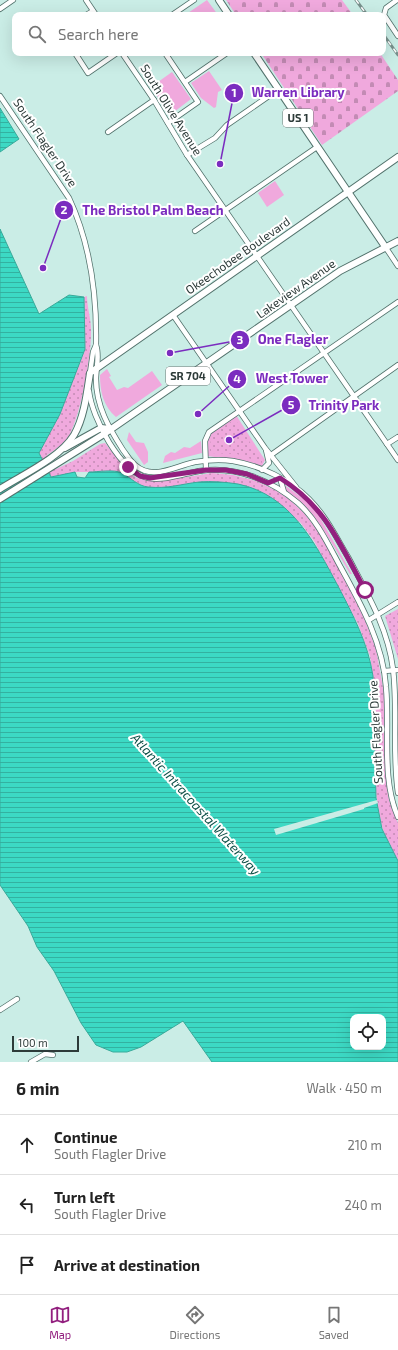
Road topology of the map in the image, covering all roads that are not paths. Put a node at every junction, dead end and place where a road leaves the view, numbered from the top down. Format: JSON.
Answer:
{"nodes":[{"id":1,"x":13,"y":0,"type":"edge"},
{"id":2,"x":86,"y":0,"type":"edge"},
{"id":3,"x":194,"y":0,"type":"edge"},
{"id":4,"x":219,"y":0,"type":"edge"},
{"id":5,"x":397,"y":0,"type":"edge"},
{"id":6,"x":0,"y":9,"type":"edge"},
{"id":7,"x":93,"y":12,"type":"edge"},
{"id":8,"x":176,"y":12,"type":"edge"},
{"id":9,"x":227,"y":12,"type":"edge"},
{"id":10,"x":385,"y":12,"type":"edge"},
{"id":11,"x":386,"y":18,"type":"edge"},
{"id":12,"x":398,"y":36,"type":"edge"},
{"id":13,"x":77,"y":56,"type":"edge"},
{"id":14,"x":113,"y":56,"type":"edge"},
{"id":15,"x":124,"y":56,"type":"edge"},
{"id":16,"x":167,"y":56,"type":"edge"},
{"id":17,"x":223,"y":56,"type":"edge"},
{"id":18,"x":256,"y":56,"type":"edge"},
{"id":19,"x":185,"y":82,"type":"junction"},
{"id":20,"x":279,"y":89,"type":"junction"},
{"id":21,"x":0,"y":96,"type":"edge"},
{"id":22,"x":154,"y":100,"type":"junction"},
{"id":23,"x":168,"y":123,"type":"junction"},
{"id":24,"x":108,"y":132,"type":"dead end"},
{"id":25,"x":317,"y":147,"type":"junction"},
{"id":26,"x":188,"y":155,"type":"junction"},
{"id":27,"x":398,"y":157,"type":"edge"},
{"id":28,"x":348,"y":192,"type":"junction"},
{"id":29,"x":225,"y":210,"type":"junction"},
{"id":30,"x":195,"y":231,"type":"dead end"},
{"id":31,"x":398,"y":241,"type":"edge"},
{"id":32,"x":386,"y":248,"type":"junction"},
{"id":33,"x":256,"y":256,"type":"junction"},
{"id":34,"x":398,"y":266,"type":"edge"},
{"id":35,"x":398,"y":302,"type":"edge"},
{"id":36,"x":290,"y":305,"type":"junction"},
{"id":37,"x":173,"y":315,"type":"junction"},
{"id":38,"x":96,"y":345,"type":"junction"},
{"id":39,"x":324,"y":353,"type":"junction"},
{"id":40,"x":207,"y":363,"type":"junction"},
{"id":41,"x":398,"y":365,"type":"edge"},
{"id":42,"x":97,"y":368,"type":"junction"},
{"id":43,"x":90,"y":373,"type":"junction"},
{"id":44,"x":88,"y":386,"type":"junction"},
{"id":45,"x":354,"y":396,"type":"junction"},
{"id":46,"x":240,"y":410,"type":"junction"},
{"id":47,"x":110,"y":429,"type":"junction"},
{"id":48,"x":102,"y":431,"type":"junction"},
{"id":49,"x":398,"y":437,"type":"edge"},
{"id":50,"x":387,"y":444,"type":"junction"},
{"id":51,"x":265,"y":448,"type":"junction"},
{"id":52,"x":60,"y":451,"type":"junction"},
{"id":53,"x":271,"y":455,"type":"junction"},
{"id":54,"x":206,"y":460,"type":"junction"},
{"id":55,"x":398,"y":460,"type":"edge"},
{"id":56,"x":206,"y":470,"type":"junction"},
{"id":57,"x":262,"y":470,"type":"junction"},
{"id":58,"x":284,"y":472,"type":"junction"},
{"id":59,"x":280,"y":478,"type":"junction"},
{"id":60,"x":268,"y":483,"type":"junction"},
{"id":61,"x":0,"y":489,"type":"edge"},
{"id":62,"x":297,"y":489,"type":"junction"},
{"id":63,"x":284,"y":493,"type":"junction"},
{"id":64,"x":0,"y":499,"type":"edge"},
{"id":65,"x":398,"y":602,"type":"edge"},
{"id":66,"x":378,"y":616,"type":"junction"},
{"id":67,"x":369,"y":620,"type":"junction"},
{"id":68,"x":396,"y":670,"type":"edge"},
{"id":69,"x":384,"y":672,"type":"junction"},
{"id":70,"x":388,"y":764,"type":"junction"},
{"id":71,"x":396,"y":764,"type":"edge"},
{"id":72,"x":398,"y":793,"type":"edge"},
{"id":73,"x":398,"y":817,"type":"edge"},
{"id":74,"x":17,"y":999,"type":"dead end"},
{"id":75,"x":0,"y":1010,"type":"edge"},
{"id":76,"x":53,"y":1055,"type":"dead end"},
{"id":77,"x":32,"y":1062,"type":"edge"}],
"edges":[{"from":1,"to":6,"type":"street"},
{"from":2,"to":7,"type":"street"},
{"from":3,"to":8,"type":"street"},
{"from":4,"to":9,"type":"main road"},
{"from":5,"to":10,"type":"street"},
{"from":11,"to":12,"type":"street"},
{"from":13,"to":14,"type":"street"},
{"from":15,"to":22,"type":"street","name":"South Olive Avenue"},
{"from":16,"to":19,"type":"street"},
{"from":17,"to":19,"type":"street"},
{"from":18,"to":20,"type":"main road","number":"US 1"},
{"from":19,"to":23,"type":"street"},
{"from":20,"to":25,"type":"main road","number":"US 1"},
{"from":20,"to":26,"type":"street"},
{"from":21,"to":38,"type":"street","name":"South Flagler Drive"},
{"from":22,"to":23,"type":"street","name":"South Olive Avenue"},
{"from":22,"to":24,"type":"street"},
{"from":23,"to":26,"type":"street","name":"South Olive Avenue"},
{"from":25,"to":28,"type":"main road","number":"US 1"},
{"from":25,"to":29,"type":"street"},
{"from":26,"to":29,"type":"street","name":"South Olive Avenue"},
{"from":27,"to":28,"type":"main road","name":"Okeechobee Boulevard"},
{"from":28,"to":32,"type":"main road","number":"US 1"},
{"from":28,"to":33,"type":"main road","name":"Okeechobee Boulevard"},
{"from":29,"to":30,"type":"street"},
{"from":29,"to":33,"type":"street","name":"South Olive Avenue"},
{"from":31,"to":32,"type":"main road","name":"Lakeview Avenue"},
{"from":32,"to":34,"type":"street"},
{"from":32,"to":36,"type":"main road","name":"Lakeview Avenue","number":"SR 704"},
{"from":33,"to":36,"type":"street","name":"South Olive Avenue"},
{"from":33,"to":37,"type":"main road","name":"Okeechobee Boulevard"},
{"from":35,"to":39,"type":"street"},
{"from":36,"to":39,"type":"street"},
{"from":36,"to":40,"type":"main road","name":"Lakeview Avenue","number":"SR 704"},
{"from":37,"to":40,"type":"street"},
{"from":37,"to":42,"type":"main road","name":"Okeechobee Boulevard"},
{"from":38,"to":42,"type":"street","name":"South Flagler Drive"},
{"from":38,"to":43,"type":"street","name":"South Flagler Drive"},
{"from":39,"to":45,"type":"street"},
{"from":39,"to":46,"type":"street"},
{"from":40,"to":46,"type":"street"},
{"from":40,"to":47,"type":"main road","name":"Lakeview Avenue","number":"SR 704"},
{"from":41,"to":45,"type":"street"},
{"from":42,"to":43,"type":"main road","name":"Okeechobee Boulevard"},
{"from":42,"to":47,"type":"street","name":"South Flagler Drive"},
{"from":43,"to":44,"type":"main road","name":"South Flagler Drive"},
{"from":44,"to":48,"type":"street","name":"South Flagler Drive"},
{"from":44,"to":52,"type":"main road"},
{"from":45,"to":50,"type":"street"},
{"from":45,"to":53,"type":"street"},
{"from":46,"to":51,"type":"street"},
{"from":46,"to":54,"type":"street"},
{"from":47,"to":48,"type":"main road"},
{"from":47,"to":54,"type":"street","name":"South Flagler Drive"},
{"from":48,"to":52,"type":"main road"},
{"from":48,"to":56,"type":"street","name":"South Flagler Drive"},
{"from":48,"to":64,"type":"main road"},
{"from":49,"to":50,"type":"street"},
{"from":50,"to":55,"type":"street"},
{"from":51,"to":53,"type":"street"},
{"from":51,"to":57,"type":"street"},
{"from":52,"to":61,"type":"main road"},
{"from":53,"to":58,"type":"street"},
{"from":54,"to":56,"type":"street"},
{"from":54,"to":57,"type":"street","name":"South Flagler Drive"},
{"from":56,"to":60,"type":"street","name":"South Flagler Drive"},
{"from":57,"to":59,"type":"street","name":"South Flagler Drive"},
{"from":58,"to":59,"type":"street"},
{"from":58,"to":62,"type":"street"},
{"from":59,"to":60,"type":"street"},
{"from":59,"to":62,"type":"street","name":"South Flagler Drive"},
{"from":59,"to":63,"type":"street"},
{"from":60,"to":63,"type":"street","name":"South Flagler Drive"},
{"from":62,"to":66,"type":"street","name":"South Flagler Drive"},
{"from":63,"to":67,"type":"street","name":"South Flagler Drive"},
{"from":65,"to":66,"type":"street"},
{"from":66,"to":67,"type":"street"},
{"from":66,"to":68,"type":"street","name":"South Flagler Drive"},
{"from":67,"to":69,"type":"street","name":"South Flagler Drive"},
{"from":68,"to":69,"type":"street"},
{"from":68,"to":71,"type":"street","name":"South Flagler Drive"},
{"from":69,"to":70,"type":"street","name":"South Flagler Drive"},
{"from":70,"to":71,"type":"street"},
{"from":70,"to":73,"type":"street","name":"South Flagler Drive"},
{"from":71,"to":72,"type":"street","name":"South Flagler Drive"},
{"from":74,"to":75,"type":"street"},
{"from":76,"to":77,"type":"street"}]}
